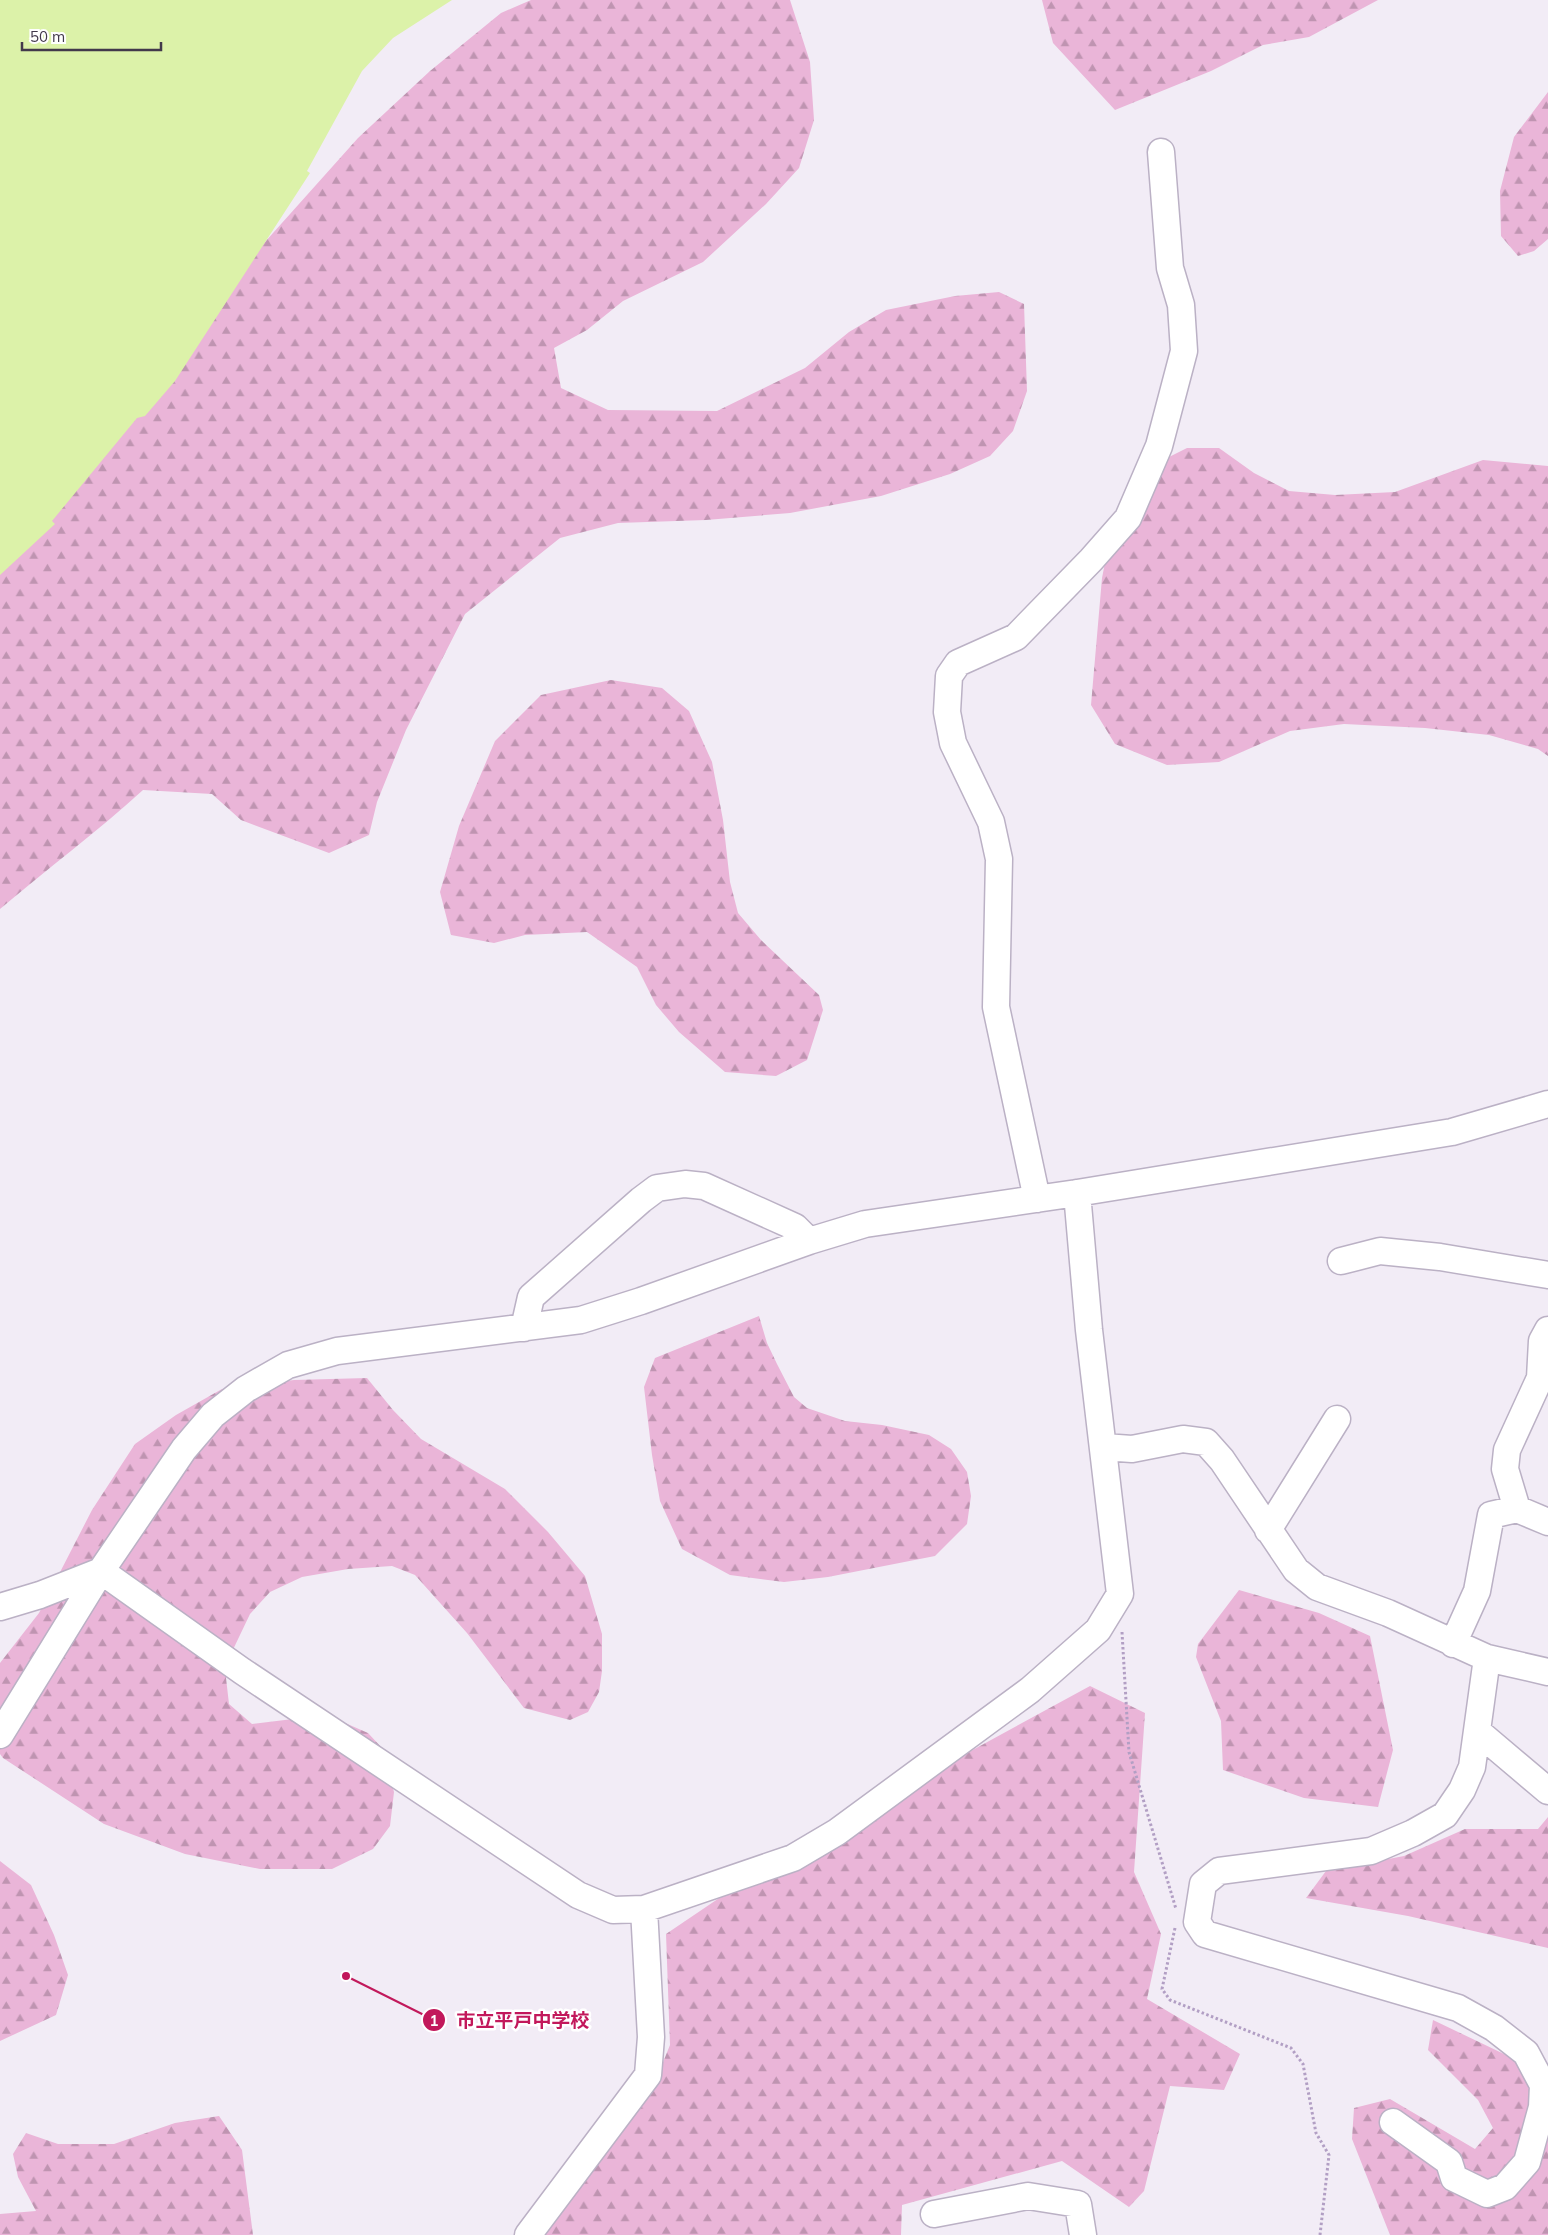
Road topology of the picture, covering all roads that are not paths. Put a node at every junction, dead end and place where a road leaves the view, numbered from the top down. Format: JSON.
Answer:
{"nodes":[{"id":1,"x":1161,"y":152,"type":"dead end"},
{"id":2,"x":1546,"y":1107,"type":"edge"},
{"id":3,"x":1077,"y":1193,"type":"junction"},
{"id":4,"x":1037,"y":1199,"type":"junction"},
{"id":5,"x":810,"y":1241,"type":"junction"},
{"id":6,"x":1342,"y":1261,"type":"dead end"},
{"id":7,"x":1548,"y":1275,"type":"edge"},
{"id":8,"x":524,"y":1328,"type":"junction"},
{"id":9,"x":1548,"y":1330,"type":"edge"},
{"id":10,"x":1337,"y":1419,"type":"dead end"},
{"id":11,"x":1104,"y":1447,"type":"junction"},
{"id":12,"x":1517,"y":1509,"type":"junction"},
{"id":13,"x":1548,"y":1522,"type":"edge"},
{"id":14,"x":1268,"y":1530,"type":"junction"},
{"id":15,"x":101,"y":1571,"type":"junction"},
{"id":16,"x":0,"y":1607,"type":"edge"},
{"id":17,"x":1453,"y":1644,"type":"junction"},
{"id":18,"x":1487,"y":1658,"type":"junction"},
{"id":19,"x":1548,"y":1672,"type":"edge"},
{"id":20,"x":1477,"y":1731,"type":"junction"},
{"id":21,"x":0,"y":1735,"type":"edge"},
{"id":22,"x":1548,"y":1791,"type":"edge"},
{"id":23,"x":644,"y":1909,"type":"junction"},
{"id":24,"x":1393,"y":2122,"type":"dead end"},
{"id":25,"x":934,"y":2214,"type":"dead end"},
{"id":26,"x":528,"y":2235,"type":"edge"},
{"id":27,"x":1083,"y":2235,"type":"edge"}],
"edges":[{"from":1,"to":4,"type":"street"},
{"from":2,"to":3,"type":"street"},
{"from":3,"to":4,"type":"street"},
{"from":3,"to":11,"type":"street"},
{"from":4,"to":5,"type":"street"},
{"from":5,"to":8,"type":"street"},
{"from":5,"to":8,"type":"street"},
{"from":6,"to":7,"type":"street"},
{"from":8,"to":15,"type":"street"},
{"from":9,"to":12,"type":"street"},
{"from":10,"to":14,"type":"street"},
{"from":11,"to":14,"type":"street"},
{"from":11,"to":23,"type":"street"},
{"from":12,"to":13,"type":"street"},
{"from":12,"to":17,"type":"street"},
{"from":14,"to":17,"type":"street"},
{"from":15,"to":16,"type":"street"},
{"from":15,"to":21,"type":"street"},
{"from":15,"to":23,"type":"street"},
{"from":17,"to":18,"type":"street"},
{"from":18,"to":19,"type":"street"},
{"from":18,"to":20,"type":"street"},
{"from":20,"to":22,"type":"street"},
{"from":20,"to":24,"type":"street"},
{"from":23,"to":26,"type":"street"},
{"from":25,"to":27,"type":"street"}]}
